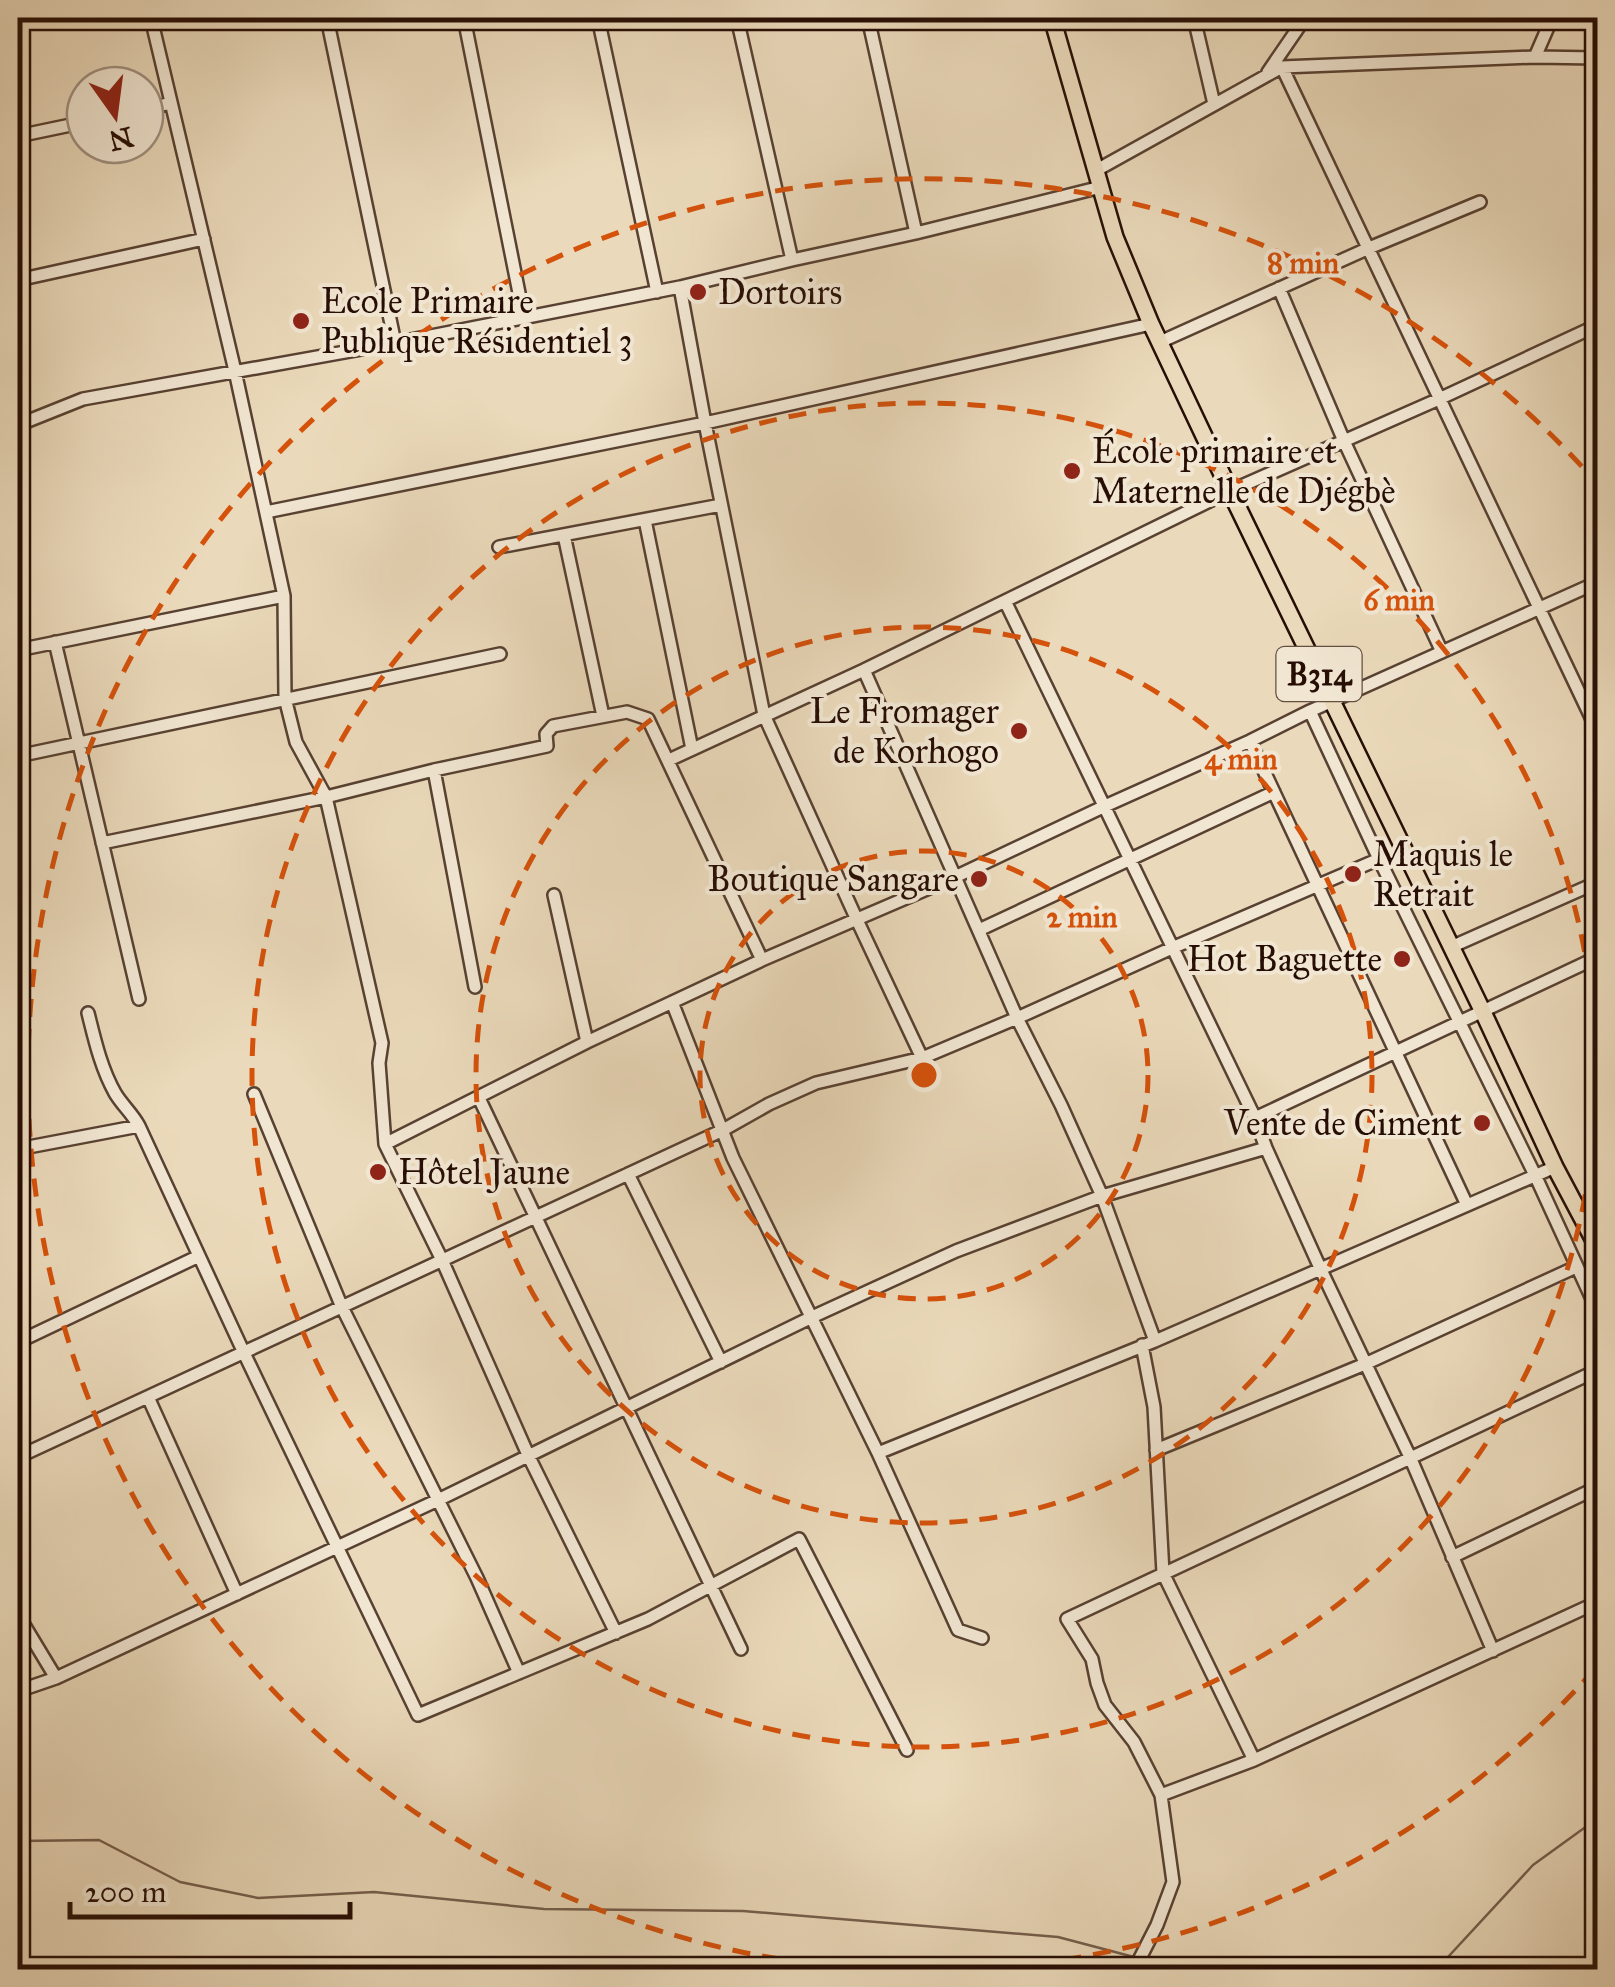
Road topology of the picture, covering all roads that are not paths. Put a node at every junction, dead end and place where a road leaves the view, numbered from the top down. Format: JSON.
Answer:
{"nodes":[{"id":1,"x":151,"y":18,"type":"edge"},
{"id":2,"x":326,"y":18,"type":"edge"},
{"id":3,"x":464,"y":18,"type":"edge"},
{"id":4,"x":598,"y":18,"type":"edge"},
{"id":5,"x":736,"y":18,"type":"edge"},
{"id":6,"x":868,"y":18,"type":"edge"},
{"id":7,"x":1052,"y":18,"type":"edge"},
{"id":8,"x":1194,"y":18,"type":"edge"},
{"id":9,"x":1304,"y":18,"type":"edge"},
{"id":10,"x":1552,"y":18,"type":"edge"},
{"id":11,"x":1534,"y":57,"type":"junction"},
{"id":12,"x":1598,"y":58,"type":"edge"},
{"id":13,"x":1282,"y":68,"type":"junction"},
{"id":14,"x":1266,"y":74,"type":"junction"},
{"id":15,"x":171,"y":103,"type":"junction"},
{"id":16,"x":165,"y":104,"type":"edge"},
{"id":17,"x":1214,"y":104,"type":"junction"},
{"id":18,"x":65,"y":126,"type":"edge"},
{"id":19,"x":18,"y":136,"type":"edge"},
{"id":20,"x":1098,"y":179,"type":"junction"},
{"id":21,"x":1480,"y":202,"type":"dead end"},
{"id":22,"x":916,"y":234,"type":"junction"},
{"id":23,"x":204,"y":239,"type":"junction"},
{"id":24,"x":1369,"y":248,"type":"junction"},
{"id":25,"x":792,"y":260,"type":"junction"},
{"id":26,"x":18,"y":280,"type":"edge"},
{"id":27,"x":680,"y":288,"type":"junction"},
{"id":28,"x":1279,"y":288,"type":"junction"},
{"id":29,"x":657,"y":292,"type":"junction"},
{"id":30,"x":524,"y":318,"type":"junction"},
{"id":31,"x":1151,"y":324,"type":"junction"},
{"id":32,"x":1598,"y":325,"type":"edge"},
{"id":33,"x":1160,"y":342,"type":"junction"},
{"id":34,"x":395,"y":343,"type":"junction"},
{"id":35,"x":235,"y":371,"type":"junction"},
{"id":36,"x":1439,"y":400,"type":"junction"},
{"id":37,"x":704,"y":423,"type":"junction"},
{"id":38,"x":18,"y":426,"type":"edge"},
{"id":39,"x":1344,"y":441,"type":"junction"},
{"id":40,"x":1230,"y":492,"type":"junction"},
{"id":41,"x":722,"y":505,"type":"junction"},
{"id":42,"x":266,"y":512,"type":"junction"},
{"id":43,"x":645,"y":520,"type":"junction"},
{"id":44,"x":564,"y":535,"type":"junction"},
{"id":45,"x":498,"y":547,"type":"dead end"},
{"id":46,"x":1598,"y":582,"type":"edge"},
{"id":47,"x":284,"y":596,"type":"junction"},
{"id":48,"x":1006,"y":601,"type":"junction"},
{"id":49,"x":1538,"y":608,"type":"junction"},
{"id":50,"x":55,"y":642,"type":"junction"},
{"id":51,"x":18,"y":650,"type":"edge"},
{"id":52,"x":1442,"y":652,"type":"junction"},
{"id":53,"x":500,"y":654,"type":"dead end"},
{"id":54,"x":864,"y":670,"type":"junction"},
{"id":55,"x":285,"y":698,"type":"junction"},
{"id":56,"x":1333,"y":702,"type":"junction"},
{"id":57,"x":1310,"y":711,"type":"junction"},
{"id":58,"x":764,"y":715,"type":"junction"},
{"id":59,"x":603,"y":716,"type":"junction"},
{"id":60,"x":1598,"y":732,"type":"edge"},
{"id":61,"x":1250,"y":741,"type":"junction"},
{"id":62,"x":80,"y":744,"type":"junction"},
{"id":63,"x":692,"y":749,"type":"junction"},
{"id":64,"x":18,"y":756,"type":"edge"},
{"id":65,"x":669,"y":760,"type":"junction"},
{"id":66,"x":434,"y":770,"type":"junction"},
{"id":67,"x":1274,"y":792,"type":"junction"},
{"id":68,"x":326,"y":796,"type":"junction"},
{"id":69,"x":1105,"y":806,"type":"junction"},
{"id":70,"x":102,"y":843,"type":"junction"},
{"id":71,"x":1131,"y":859,"type":"junction"},
{"id":72,"x":1378,"y":859,"type":"junction"},
{"id":73,"x":955,"y":877,"type":"junction"},
{"id":74,"x":1598,"y":882,"type":"edge"},
{"id":75,"x":1319,"y":885,"type":"junction"},
{"id":76,"x":554,"y":896,"type":"dead end"},
{"id":77,"x":856,"y":920,"type":"junction"},
{"id":78,"x":979,"y":930,"type":"junction"},
{"id":79,"x":1451,"y":947,"type":"junction"},
{"id":80,"x":1172,"y":948,"type":"junction"},
{"id":81,"x":1598,"y":957,"type":"edge"},
{"id":82,"x":762,"y":960,"type":"junction"},
{"id":83,"x":475,"y":987,"type":"dead end"},
{"id":84,"x":138,"y":999,"type":"dead end"},
{"id":85,"x":672,"y":1002,"type":"junction"},
{"id":86,"x":1483,"y":1012,"type":"junction"},
{"id":87,"x":88,"y":1014,"type":"dead end"},
{"id":88,"x":1018,"y":1018,"type":"junction"},
{"id":89,"x":1460,"y":1022,"type":"junction"},
{"id":90,"x":588,"y":1042,"type":"junction"},
{"id":91,"x":1397,"y":1052,"type":"junction"},
{"id":92,"x":922,"y":1058,"type":"junction"},
{"id":93,"x":254,"y":1094,"type":"dead end"},
{"id":94,"x":479,"y":1098,"type":"junction"},
{"id":95,"x":1255,"y":1118,"type":"junction"},
{"id":96,"x":139,"y":1126,"type":"junction"},
{"id":97,"x":723,"y":1130,"type":"junction"},
{"id":98,"x":385,"y":1144,"type":"junction"},
{"id":99,"x":1266,"y":1148,"type":"junction"},
{"id":100,"x":18,"y":1149,"type":"edge"},
{"id":101,"x":1556,"y":1167,"type":"junction"},
{"id":102,"x":628,"y":1174,"type":"junction"},
{"id":103,"x":1535,"y":1175,"type":"junction"},
{"id":104,"x":1102,"y":1196,"type":"junction"},
{"id":105,"x":1467,"y":1206,"type":"junction"},
{"id":106,"x":1590,"y":1212,"type":"edge"},
{"id":107,"x":534,"y":1217,"type":"junction"},
{"id":108,"x":1598,"y":1248,"type":"edge"},
{"id":109,"x":199,"y":1256,"type":"junction"},
{"id":110,"x":442,"y":1260,"type":"junction"},
{"id":111,"x":1576,"y":1267,"type":"junction"},
{"id":112,"x":1321,"y":1270,"type":"junction"},
{"id":113,"x":341,"y":1306,"type":"junction"},
{"id":114,"x":1598,"y":1312,"type":"edge"},
{"id":115,"x":812,"y":1317,"type":"junction"},
{"id":116,"x":18,"y":1342,"type":"edge"},
{"id":117,"x":1149,"y":1343,"type":"junction"},
{"id":118,"x":244,"y":1353,"type":"junction"},
{"id":119,"x":720,"y":1362,"type":"junction"},
{"id":120,"x":1365,"y":1364,"type":"junction"},
{"id":121,"x":1598,"y":1370,"type":"edge"},
{"id":122,"x":148,"y":1398,"type":"junction"},
{"id":123,"x":626,"y":1409,"type":"junction"},
{"id":124,"x":1156,"y":1450,"type":"junction"},
{"id":125,"x":878,"y":1453,"type":"junction"},
{"id":126,"x":529,"y":1457,"type":"junction"},
{"id":127,"x":1410,"y":1457,"type":"junction"},
{"id":128,"x":18,"y":1458,"type":"edge"},
{"id":129,"x":1598,"y":1487,"type":"edge"},
{"id":130,"x":438,"y":1500,"type":"junction"},
{"id":131,"x":338,"y":1547,"type":"junction"},
{"id":132,"x":1452,"y":1557,"type":"junction"},
{"id":133,"x":1164,"y":1572,"type":"junction"},
{"id":134,"x":711,"y":1587,"type":"junction"},
{"id":135,"x":237,"y":1594,"type":"junction"},
{"id":136,"x":1598,"y":1602,"type":"edge"},
{"id":137,"x":18,"y":1615,"type":"edge"},
{"id":138,"x":616,"y":1633,"type":"junction"},
{"id":139,"x":982,"y":1638,"type":"dead end"},
{"id":140,"x":741,"y":1648,"type":"dead end"},
{"id":141,"x":1493,"y":1652,"type":"junction"},
{"id":142,"x":519,"y":1673,"type":"junction"},
{"id":143,"x":56,"y":1678,"type":"junction"},
{"id":144,"x":18,"y":1691,"type":"edge"},
{"id":145,"x":907,"y":1750,"type":"dead end"},
{"id":146,"x":1254,"y":1760,"type":"junction"},
{"id":147,"x":1160,"y":1795,"type":"junction"},
{"id":148,"x":1134,"y":1970,"type":"edge"}],
"edges":[{"from":1,"to":15,"type":"street"},
{"from":2,"to":34,"type":"street"},
{"from":3,"to":30,"type":"street"},
{"from":4,"to":29,"type":"street"},
{"from":5,"to":25,"type":"street"},
{"from":6,"to":22,"type":"street"},
{"from":7,"to":20,"type":"main road","number":"B314"},
{"from":8,"to":17,"type":"street"},
{"from":9,"to":14,"type":"street"},
{"from":10,"to":11,"type":"street"},
{"from":11,"to":12,"type":"street"},
{"from":11,"to":13,"type":"street"},
{"from":13,"to":14,"type":"street"},
{"from":13,"to":24,"type":"street"},
{"from":14,"to":17,"type":"street"},
{"from":15,"to":16,"type":"street"},
{"from":15,"to":23,"type":"street"},
{"from":17,"to":20,"type":"street"},
{"from":18,"to":19,"type":"street"},
{"from":20,"to":22,"type":"street"},
{"from":20,"to":31,"type":"main road","number":"B314"},
{"from":21,"to":24,"type":"street"},
{"from":22,"to":25,"type":"street"},
{"from":23,"to":26,"type":"street"},
{"from":23,"to":35,"type":"street"},
{"from":24,"to":28,"type":"street"},
{"from":24,"to":36,"type":"street"},
{"from":25,"to":27,"type":"street"},
{"from":27,"to":29,"type":"street"},
{"from":27,"to":37,"type":"street"},
{"from":28,"to":33,"type":"street"},
{"from":28,"to":39,"type":"street"},
{"from":29,"to":30,"type":"street"},
{"from":30,"to":34,"type":"street"},
{"from":31,"to":33,"type":"main road","number":"B314"},
{"from":31,"to":37,"type":"street"},
{"from":32,"to":36,"type":"street"},
{"from":33,"to":40,"type":"main road","number":"B314"},
{"from":34,"to":35,"type":"street"},
{"from":35,"to":38,"type":"street"},
{"from":35,"to":42,"type":"street"},
{"from":36,"to":39,"type":"street"},
{"from":36,"to":49,"type":"street"},
{"from":37,"to":41,"type":"street"},
{"from":37,"to":42,"type":"street"},
{"from":39,"to":40,"type":"street"},
{"from":39,"to":52,"type":"street"},
{"from":40,"to":48,"type":"street"},
{"from":40,"to":56,"type":"main road","number":"B314"},
{"from":41,"to":43,"type":"street"},
{"from":41,"to":58,"type":"street"},
{"from":42,"to":47,"type":"street"},
{"from":43,"to":44,"type":"street"},
{"from":43,"to":63,"type":"street"},
{"from":44,"to":45,"type":"street"},
{"from":44,"to":59,"type":"street"},
{"from":46,"to":49,"type":"street"},
{"from":47,"to":50,"type":"street"},
{"from":47,"to":55,"type":"street"},
{"from":48,"to":54,"type":"street"},
{"from":48,"to":69,"type":"street"},
{"from":49,"to":52,"type":"street"},
{"from":49,"to":60,"type":"street"},
{"from":50,"to":51,"type":"street"},
{"from":50,"to":62,"type":"street"},
{"from":52,"to":56,"type":"street"},
{"from":53,"to":55,"type":"street"},
{"from":54,"to":58,"type":"street"},
{"from":54,"to":73,"type":"street"},
{"from":55,"to":62,"type":"street"},
{"from":55,"to":68,"type":"street"},
{"from":56,"to":57,"type":"street"},
{"from":56,"to":79,"type":"main road","number":"B314"},
{"from":57,"to":61,"type":"street"},
{"from":57,"to":72,"type":"street"},
{"from":58,"to":63,"type":"street"},
{"from":58,"to":77,"type":"street"},
{"from":59,"to":65,"type":"street"},
{"from":59,"to":66,"type":"street"},
{"from":61,"to":67,"type":"street"},
{"from":61,"to":69,"type":"street"},
{"from":62,"to":64,"type":"street"},
{"from":62,"to":70,"type":"street"},
{"from":63,"to":65,"type":"street"},
{"from":65,"to":82,"type":"street"},
{"from":66,"to":68,"type":"street"},
{"from":66,"to":83,"type":"street"},
{"from":67,"to":71,"type":"street"},
{"from":67,"to":75,"type":"street"},
{"from":68,"to":70,"type":"street"},
{"from":68,"to":98,"type":"street"},
{"from":69,"to":71,"type":"street"},
{"from":69,"to":73,"type":"street"},
{"from":70,"to":84,"type":"street"},
{"from":71,"to":78,"type":"street"},
{"from":71,"to":80,"type":"street"},
{"from":72,"to":75,"type":"street"},
{"from":72,"to":89,"type":"street"},
{"from":73,"to":77,"type":"street"},
{"from":73,"to":78,"type":"street"},
{"from":74,"to":79,"type":"street"},
{"from":75,"to":80,"type":"street"},
{"from":75,"to":91,"type":"street"},
{"from":76,"to":90,"type":"street"},
{"from":77,"to":82,"type":"street"},
{"from":77,"to":92,"type":"street"},
{"from":78,"to":88,"type":"street"},
{"from":79,"to":86,"type":"main road","number":"B314"},
{"from":80,"to":88,"type":"street"},
{"from":80,"to":95,"type":"street"},
{"from":81,"to":86,"type":"street"},
{"from":82,"to":85,"type":"street"},
{"from":85,"to":90,"type":"street"},
{"from":85,"to":97,"type":"street"},
{"from":86,"to":89,"type":"street"},
{"from":86,"to":101,"type":"main road","number":"B314"},
{"from":87,"to":96,"type":"street"},
{"from":88,"to":92,"type":"street"},
{"from":88,"to":104,"type":"street"},
{"from":89,"to":91,"type":"street"},
{"from":89,"to":103,"type":"street"},
{"from":90,"to":94,"type":"street"},
{"from":91,"to":95,"type":"street"},
{"from":91,"to":105,"type":"street"},
{"from":92,"to":97,"type":"street"},
{"from":93,"to":113,"type":"street"},
{"from":94,"to":98,"type":"street"},
{"from":94,"to":107,"type":"street"},
{"from":95,"to":99,"type":"street"},
{"from":96,"to":100,"type":"street"},
{"from":96,"to":109,"type":"street"},
{"from":97,"to":102,"type":"street"},
{"from":97,"to":115,"type":"street"},
{"from":98,"to":110,"type":"street"},
{"from":99,"to":104,"type":"street"},
{"from":99,"to":112,"type":"street"},
{"from":101,"to":103,"type":"street"},
{"from":101,"to":106,"type":"main road","number":"B314"},
{"from":102,"to":107,"type":"street"},
{"from":102,"to":119,"type":"street"},
{"from":103,"to":105,"type":"street"},
{"from":103,"to":111,"type":"street"},
{"from":104,"to":115,"type":"street"},
{"from":104,"to":117,"type":"street"},
{"from":105,"to":112,"type":"street"},
{"from":106,"to":108,"type":"main road","number":"B314"},
{"from":107,"to":110,"type":"street"},
{"from":107,"to":123,"type":"street"},
{"from":109,"to":116,"type":"street"},
{"from":109,"to":118,"type":"street"},
{"from":110,"to":113,"type":"street"},
{"from":110,"to":126,"type":"street"},
{"from":111,"to":114,"type":"street"},
{"from":111,"to":120,"type":"street"},
{"from":112,"to":117,"type":"street"},
{"from":112,"to":120,"type":"street"},
{"from":113,"to":118,"type":"street"},
{"from":113,"to":130,"type":"street"},
{"from":115,"to":119,"type":"street"},
{"from":115,"to":125,"type":"street"},
{"from":117,"to":124,"type":"street"},
{"from":117,"to":125,"type":"street"},
{"from":118,"to":122,"type":"street"},
{"from":118,"to":131,"type":"street"},
{"from":119,"to":123,"type":"street"},
{"from":120,"to":124,"type":"street"},
{"from":120,"to":127,"type":"street"},
{"from":121,"to":127,"type":"street"},
{"from":122,"to":128,"type":"street"},
{"from":122,"to":135,"type":"street"},
{"from":123,"to":126,"type":"street"},
{"from":123,"to":134,"type":"street"},
{"from":124,"to":133,"type":"street"},
{"from":125,"to":139,"type":"street"},
{"from":126,"to":130,"type":"street"},
{"from":126,"to":138,"type":"street"},
{"from":127,"to":132,"type":"street"},
{"from":127,"to":133,"type":"street"},
{"from":129,"to":132,"type":"street"},
{"from":130,"to":131,"type":"street"},
{"from":130,"to":142,"type":"street"},
{"from":131,"to":135,"type":"street"},
{"from":131,"to":142,"type":"street"},
{"from":132,"to":141,"type":"street"},
{"from":133,"to":146,"type":"street"},
{"from":133,"to":147,"type":"street"},
{"from":134,"to":138,"type":"street"},
{"from":134,"to":140,"type":"street"},
{"from":134,"to":145,"type":"street"},
{"from":135,"to":143,"type":"street"},
{"from":136,"to":141,"type":"street"},
{"from":137,"to":143,"type":"street"},
{"from":138,"to":142,"type":"street"},
{"from":141,"to":146,"type":"street"},
{"from":143,"to":144,"type":"street"},
{"from":146,"to":147,"type":"street"},
{"from":147,"to":148,"type":"street"}]}
